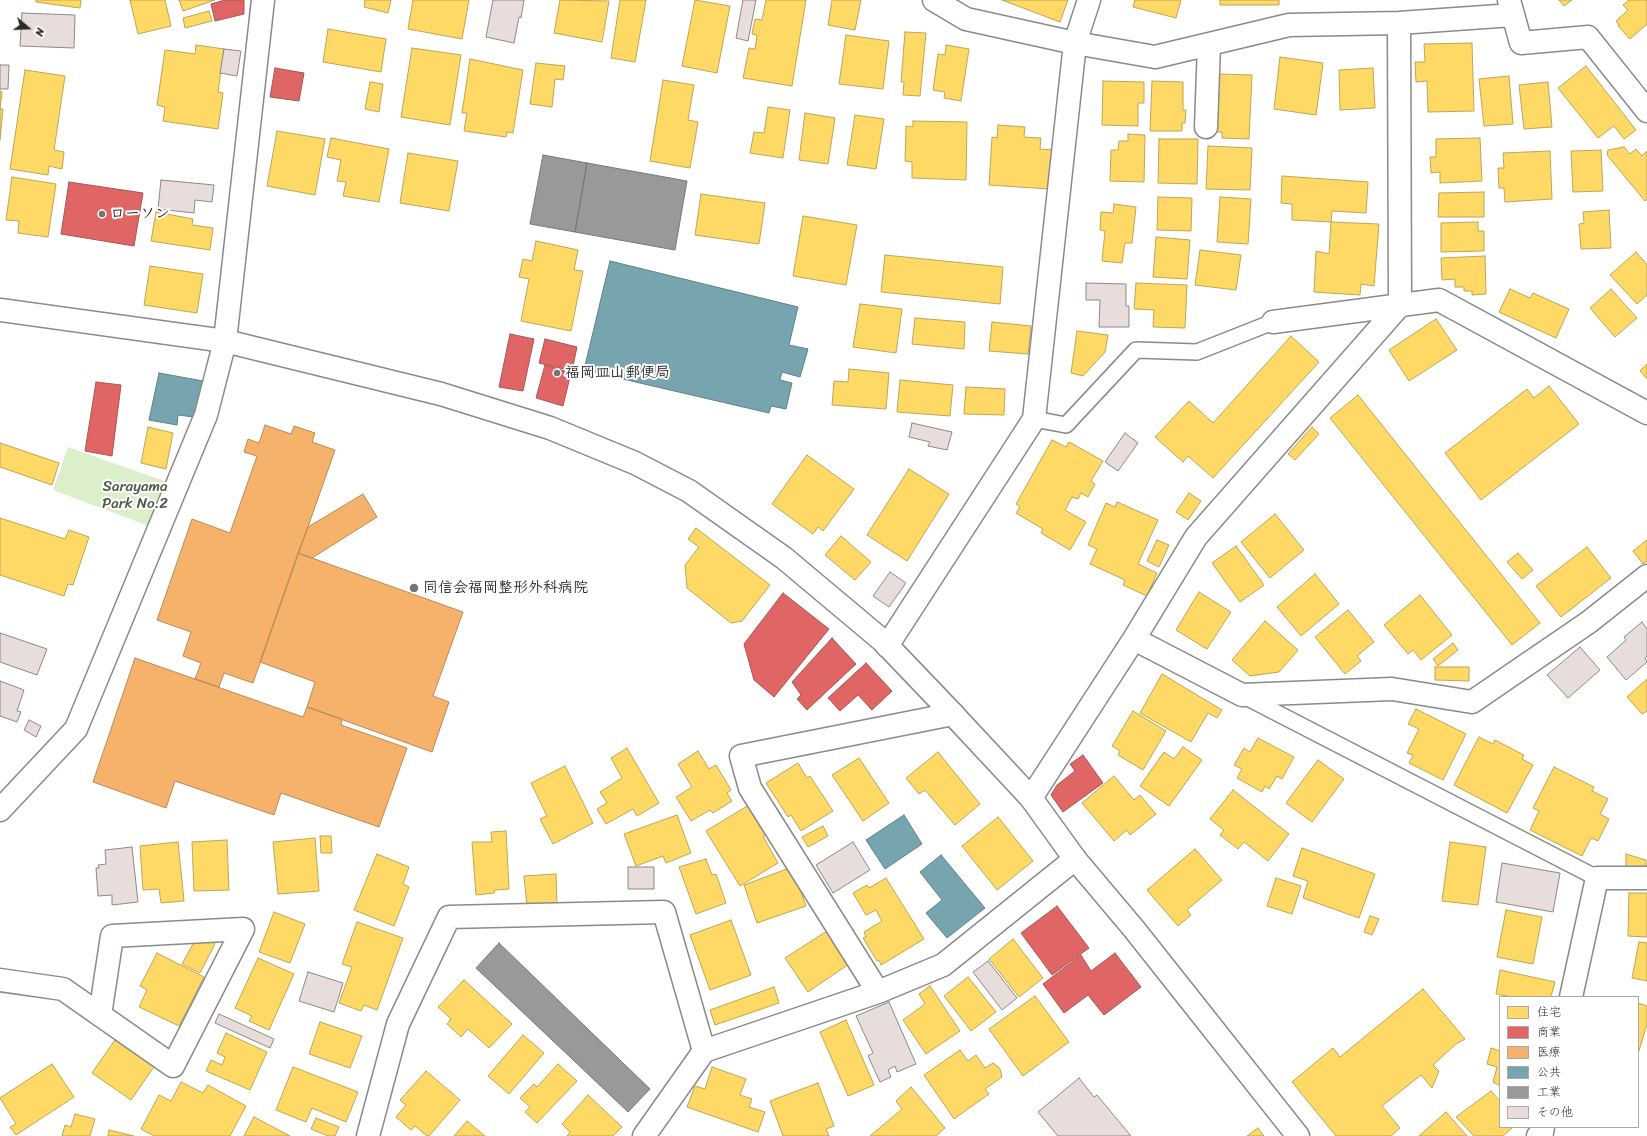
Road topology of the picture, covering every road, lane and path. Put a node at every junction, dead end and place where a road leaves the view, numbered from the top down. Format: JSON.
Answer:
{"nodes":[{"id":1,"x":263,"y":0,"type":"edge"},
{"id":2,"x":934,"y":0,"type":"edge"},
{"id":3,"x":1089,"y":0,"type":"edge"},
{"id":4,"x":1511,"y":8,"type":"edge"},
{"id":5,"x":1399,"y":23,"type":"junction"},
{"id":6,"x":1075,"y":43,"type":"junction"},
{"id":7,"x":1209,"y":44,"type":"junction"},
{"id":8,"x":1647,"y":111,"type":"edge"},
{"id":9,"x":1206,"y":127,"type":"dead end"},
{"id":10,"x":1400,"y":305,"type":"junction"},
{"id":11,"x":0,"y":310,"type":"edge"},
{"id":12,"x":1273,"y":322,"type":"joint"},
{"id":13,"x":225,"y":341,"type":"junction"},
{"id":14,"x":1647,"y":413,"type":"edge"},
{"id":15,"x":1034,"y":418,"type":"junction"},
{"id":16,"x":1647,"y":576,"type":"edge"},
{"id":17,"x":1134,"y":639,"type":"junction"},
{"id":18,"x":887,"y":646,"type":"junction"},
{"id":19,"x":1242,"y":694,"type":"junction"},
{"id":20,"x":953,"y":714,"type":"junction"},
{"id":21,"x":1031,"y":798,"type":"junction"},
{"id":22,"x":0,"y":810,"type":"edge"},
{"id":23,"x":1075,"y":859,"type":"junction"},
{"id":24,"x":1597,"y":878,"type":"junction"},
{"id":25,"x":1647,"y":878,"type":"edge"},
{"id":26,"x":0,"y":980,"type":"edge"},
{"id":27,"x":878,"y":992,"type":"junction"},
{"id":28,"x":1571,"y":996,"type":"edge"},
{"id":29,"x":100,"y":1015,"type":"junction"},
{"id":30,"x":704,"y":1052,"type":"junction"},
{"id":31,"x":1543,"y":1128,"type":"edge"},
{"id":32,"x":368,"y":1136,"type":"edge"},
{"id":33,"x":644,"y":1136,"type":"edge"},
{"id":34,"x":1298,"y":1136,"type":"edge"},
{"id":35,"x":1538,"y":1136,"type":"edge"}],
"edges":[{"from":1,"to":13,"type":"street"},
{"from":2,"to":6,"type":"street"},
{"from":3,"to":6,"type":"street"},
{"from":4,"to":5,"type":"street"},
{"from":4,"to":8,"type":"street"},
{"from":5,"to":7,"type":"street"},
{"from":5,"to":10,"type":"street"},
{"from":6,"to":7,"type":"street"},
{"from":6,"to":15,"type":"street"},
{"from":7,"to":9,"type":"street"},
{"from":10,"to":12,"type":"street"},
{"from":10,"to":14,"type":"street"},
{"from":10,"to":17,"type":"street"},
{"from":11,"to":13,"type":"street"},
{"from":12,"to":15,"type":"lane"},
{"from":13,"to":18,"type":"street"},
{"from":13,"to":22,"type":"street"},
{"from":15,"to":18,"type":"street"},
{"from":16,"to":19,"type":"street"},
{"from":17,"to":19,"type":"street"},
{"from":17,"to":21,"type":"street"},
{"from":18,"to":20,"type":"street"},
{"from":19,"to":24,"type":"lane"},
{"from":20,"to":21,"type":"street"},
{"from":20,"to":27,"type":"street"},
{"from":21,"to":23,"type":"street"},
{"from":23,"to":27,"type":"street"},
{"from":23,"to":34,"type":"street"},
{"from":24,"to":25,"type":"street"},
{"from":24,"to":28,"type":"street"},
{"from":26,"to":29,"type":"street"},
{"from":27,"to":30,"type":"street"},
{"from":29,"to":29,"type":"street"},
{"from":30,"to":32,"type":"street"},
{"from":30,"to":33,"type":"street"},
{"from":31,"to":35,"type":"street"}]}
